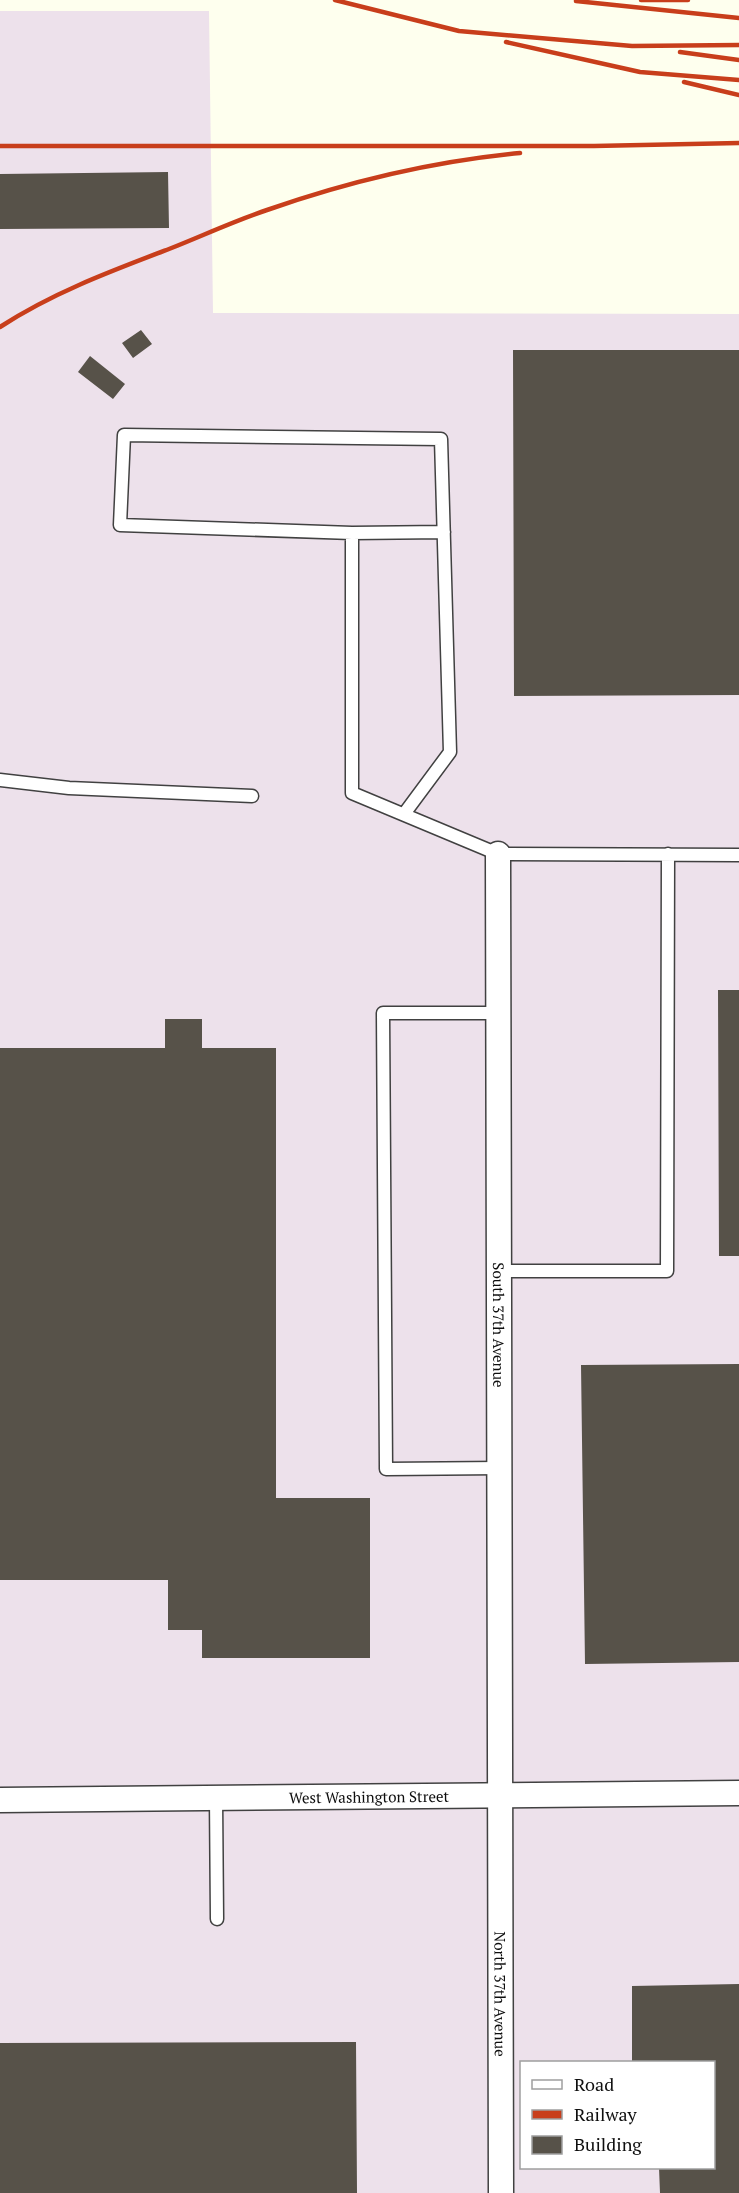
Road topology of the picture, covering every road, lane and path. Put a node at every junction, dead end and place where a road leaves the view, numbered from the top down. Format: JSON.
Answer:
{"nodes":[{"id":1,"x":444,"y":532,"type":"junction"},
{"id":2,"x":352,"y":533,"type":"junction"},
{"id":3,"x":0,"y":780,"type":"edge"},
{"id":4,"x":252,"y":796,"type":"dead end"},
{"id":5,"x":404,"y":814,"type":"junction"},
{"id":6,"x":498,"y":854,"type":"junction"},
{"id":7,"x":668,"y":854,"type":"junction"},
{"id":8,"x":739,"y":855,"type":"edge"},
{"id":9,"x":499,"y":1013,"type":"junction"},
{"id":10,"x":500,"y":1271,"type":"junction"},
{"id":11,"x":501,"y":1468,"type":"junction"},
{"id":12,"x":739,"y":1793,"type":"edge"},
{"id":13,"x":502,"y":1795,"type":"junction"},
{"id":14,"x":216,"y":1798,"type":"junction"},
{"id":15,"x":0,"y":1800,"type":"edge"},
{"id":16,"x":218,"y":1919,"type":"dead end"},
{"id":17,"x":501,"y":2193,"type":"edge"}],
"edges":[{"from":1,"to":2,"type":"lane"},
{"from":1,"to":2,"type":"lane"},
{"from":1,"to":5,"type":"lane"},
{"from":2,"to":5,"type":"lane"},
{"from":3,"to":4,"type":"lane"},
{"from":5,"to":6,"type":"lane"},
{"from":6,"to":7,"type":"lane"},
{"from":6,"to":9,"type":"street","name":"South 37th Avenue"},
{"from":7,"to":8,"type":"lane"},
{"from":7,"to":10,"type":"lane"},
{"from":9,"to":10,"type":"street","name":"South 37th Avenue"},
{"from":9,"to":11,"type":"lane"},
{"from":10,"to":11,"type":"street","name":"South 37th Avenue"},
{"from":11,"to":13,"type":"street","name":"South 37th Avenue"},
{"from":12,"to":13,"type":"street","name":"West Washington Street"},
{"from":13,"to":14,"type":"street","name":"West Washington Street"},
{"from":13,"to":17,"type":"street","name":"North 37th Avenue"},
{"from":14,"to":15,"type":"street","name":"West Washington Street"},
{"from":14,"to":16,"type":"lane"}]}
